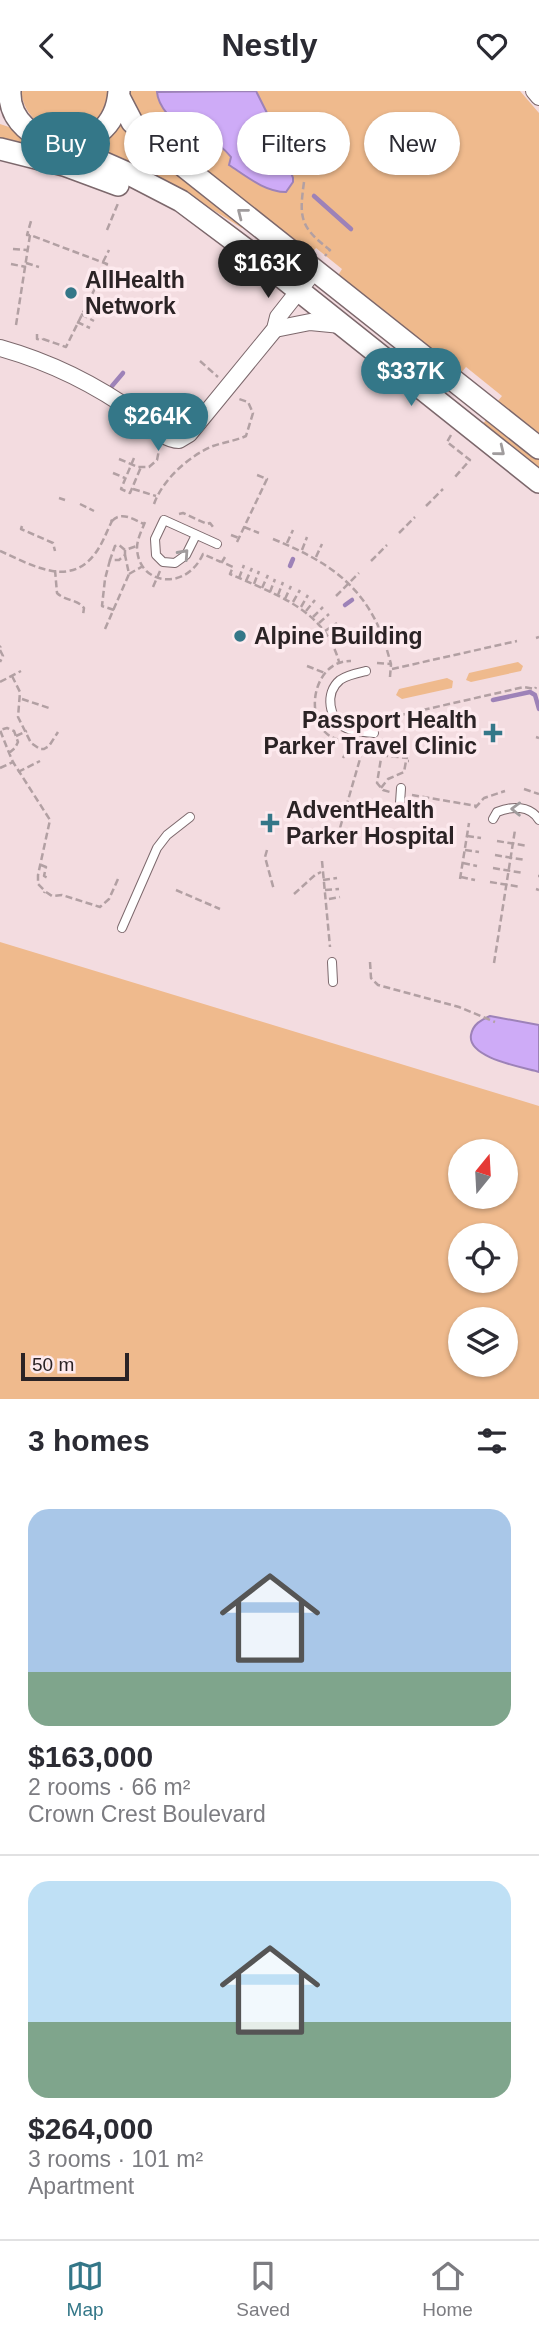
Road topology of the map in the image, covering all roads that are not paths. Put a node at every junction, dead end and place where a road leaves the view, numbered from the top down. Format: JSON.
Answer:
{"nodes":[{"id":1,"x":10,"y":91,"type":"edge"},
{"id":2,"x":534,"y":91,"type":"edge"},
{"id":3,"x":119,"y":94,"type":"edge"},
{"id":4,"x":539,"y":97,"type":"edge"},
{"id":5,"x":0,"y":115,"type":"edge"},
{"id":6,"x":21,"y":120,"type":"edge"},
{"id":7,"x":110,"y":120,"type":"edge"},
{"id":8,"x":21,"y":122,"type":"edge"},
{"id":9,"x":0,"y":149,"type":"edge"},
{"id":10,"x":110,"y":165,"type":"edge"},
{"id":11,"x":226,"y":236,"type":"junction"},
{"id":12,"x":315,"y":270,"type":"junction"},
{"id":13,"x":298,"y":291,"type":"junction"},
{"id":14,"x":341,"y":325,"type":"junction"},
{"id":15,"x":275,"y":328,"type":"junction"},
{"id":16,"x":0,"y":348,"type":"edge"},
{"id":17,"x":476,"y":399,"type":"junction"},
{"id":18,"x":456,"y":427,"type":"junction"},
{"id":19,"x":539,"y":448,"type":"edge"},
{"id":20,"x":539,"y":482,"type":"edge"},
{"id":21,"x":196,"y":535,"type":"junction"},
{"id":22,"x":217,"y":544,"type":"dead end"},
{"id":23,"x":366,"y":671,"type":"dead end"},
{"id":24,"x":374,"y":733,"type":"dead end"},
{"id":25,"x":401,"y":792,"type":"road end"},
{"id":26,"x":400,"y":803,"type":"dead end"},
{"id":27,"x":190,"y":817,"type":"dead end"},
{"id":28,"x":493,"y":819,"type":"dead end"},
{"id":29,"x":539,"y":820,"type":"edge"},
{"id":30,"x":122,"y":929,"type":"dead end"},
{"id":31,"x":332,"y":962,"type":"dead end"},
{"id":32,"x":333,"y":982,"type":"dead end"}],
"edges":[{"from":1,"to":6,"type":"main road"},
{"from":2,"to":4,"type":"street"},
{"from":3,"to":7,"type":"main road"},
{"from":12,"to":3,"type":"main road","one_way":true},
{"from":5,"to":8,"type":"main road"},
{"from":9,"to":11,"type":"main road"},
{"from":10,"to":11,"type":"main road"},
{"from":11,"to":13,"type":"main road"},
{"from":12,"to":13,"type":"street"},
{"from":12,"to":17,"type":"main road"},
{"from":13,"to":14,"type":"main road"},
{"from":13,"to":15,"type":"street"},
{"from":14,"to":15,"type":"street"},
{"from":14,"to":18,"type":"main road"},
{"from":15,"to":16,"type":"street"},
{"from":17,"to":18,"type":"street"},
{"from":17,"to":19,"type":"main road"},
{"from":18,"to":20,"type":"main road","one_way":true},
{"from":21,"to":21,"type":"lane","one_way":true},
{"from":21,"to":22,"type":"lane"},
{"from":23,"to":24,"type":"lane"},
{"from":25,"to":26,"type":"lane"},
{"from":27,"to":30,"type":"lane"},
{"from":29,"to":28,"type":"lane","one_way":true},
{"from":31,"to":32,"type":"lane"}]}
